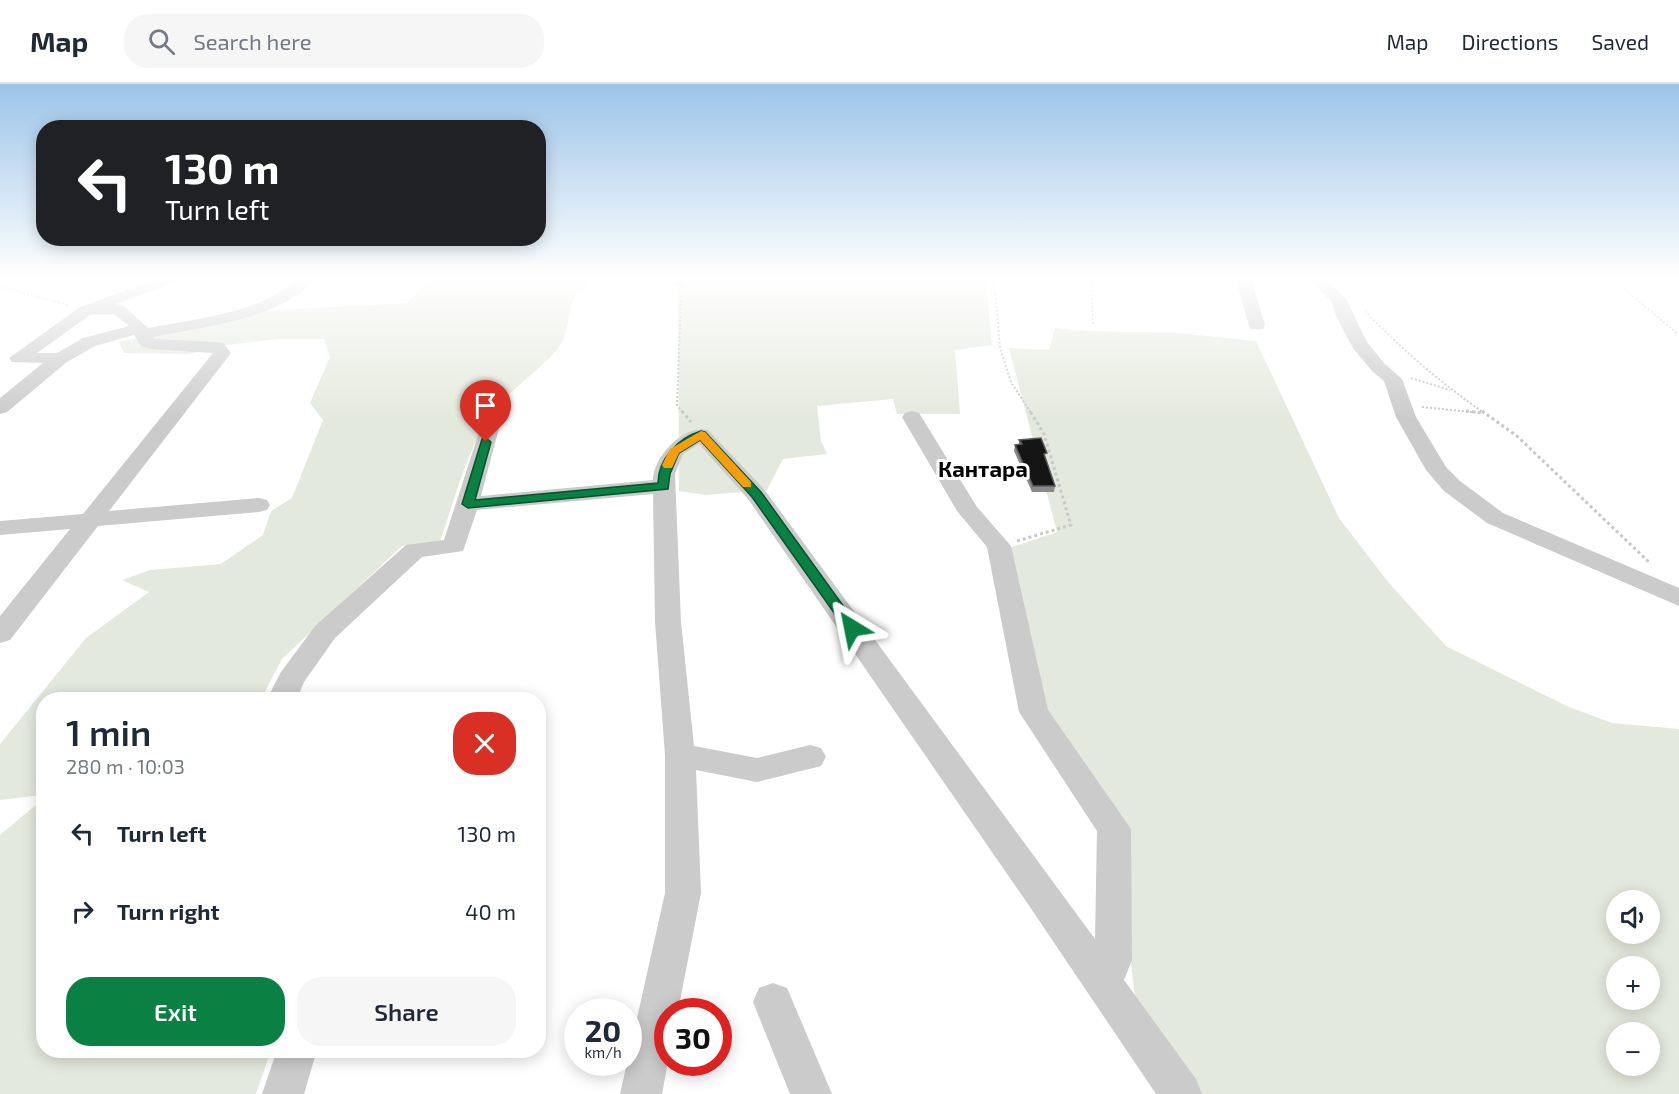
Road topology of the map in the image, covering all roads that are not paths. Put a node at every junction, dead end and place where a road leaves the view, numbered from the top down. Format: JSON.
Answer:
{"nodes":[{"id":1,"x":65,"y":325,"type":"edge"},
{"id":2,"x":135,"y":325,"type":"edge"},
{"id":3,"x":171,"y":325,"type":"edge"},
{"id":4,"x":1349,"y":325,"type":"edge"},
{"id":5,"x":141,"y":331,"type":"junction"},
{"id":6,"x":18,"y":358,"type":"junction"},
{"id":7,"x":61,"y":358,"type":"junction"},
{"id":8,"x":0,"y":367,"type":"edge"},
{"id":9,"x":0,"y":408,"type":"edge"},
{"id":10,"x":912,"y":417,"type":"dead end"},
{"id":11,"x":491,"y":421,"type":"dead end"},
{"id":12,"x":664,"y":486,"type":"junction"},
{"id":13,"x":468,"y":504,"type":"junction"},
{"id":14,"x":260,"y":505,"type":"dead end"},
{"id":15,"x":92,"y":520,"type":"junction"},
{"id":16,"x":0,"y":528,"type":"edge"},
{"id":17,"x":1675,"y":600,"type":"edge"},
{"id":18,"x":0,"y":634,"type":"edge"},
{"id":19,"x":285,"y":692,"type":"edge"},
{"id":20,"x":680,"y":755,"type":"junction"},
{"id":21,"x":810,"y":757,"type":"dead end"},
{"id":22,"x":1104,"y":983,"type":"junction"},
{"id":23,"x":773,"y":1002,"type":"dead end"},
{"id":24,"x":294,"y":1058,"type":"edge"},
{"id":25,"x":283,"y":1094,"type":"edge"},
{"id":26,"x":641,"y":1094,"type":"edge"},
{"id":27,"x":811,"y":1094,"type":"edge"},
{"id":28,"x":1181,"y":1094,"type":"edge"}],
"edges":[{"from":1,"to":6,"type":"street"},
{"from":2,"to":5,"type":"street"},
{"from":3,"to":5,"type":"street"},
{"from":4,"to":17,"type":"street"},
{"from":5,"to":7,"type":"street"},
{"from":5,"to":15,"type":"street"},
{"from":6,"to":7,"type":"street"},
{"from":6,"to":8,"type":"street"},
{"from":7,"to":9,"type":"street"},
{"from":10,"to":22,"type":"street"},
{"from":11,"to":13,"type":"street"},
{"from":12,"to":13,"type":"street"},
{"from":12,"to":20,"type":"street"},
{"from":12,"to":22,"type":"street"},
{"from":13,"to":19,"type":"street"},
{"from":14,"to":15,"type":"street"},
{"from":15,"to":16,"type":"street"},
{"from":15,"to":18,"type":"street"},
{"from":20,"to":21,"type":"street"},
{"from":20,"to":26,"type":"street"},
{"from":22,"to":28,"type":"street"},
{"from":23,"to":27,"type":"street"},
{"from":24,"to":25,"type":"street"}]}
